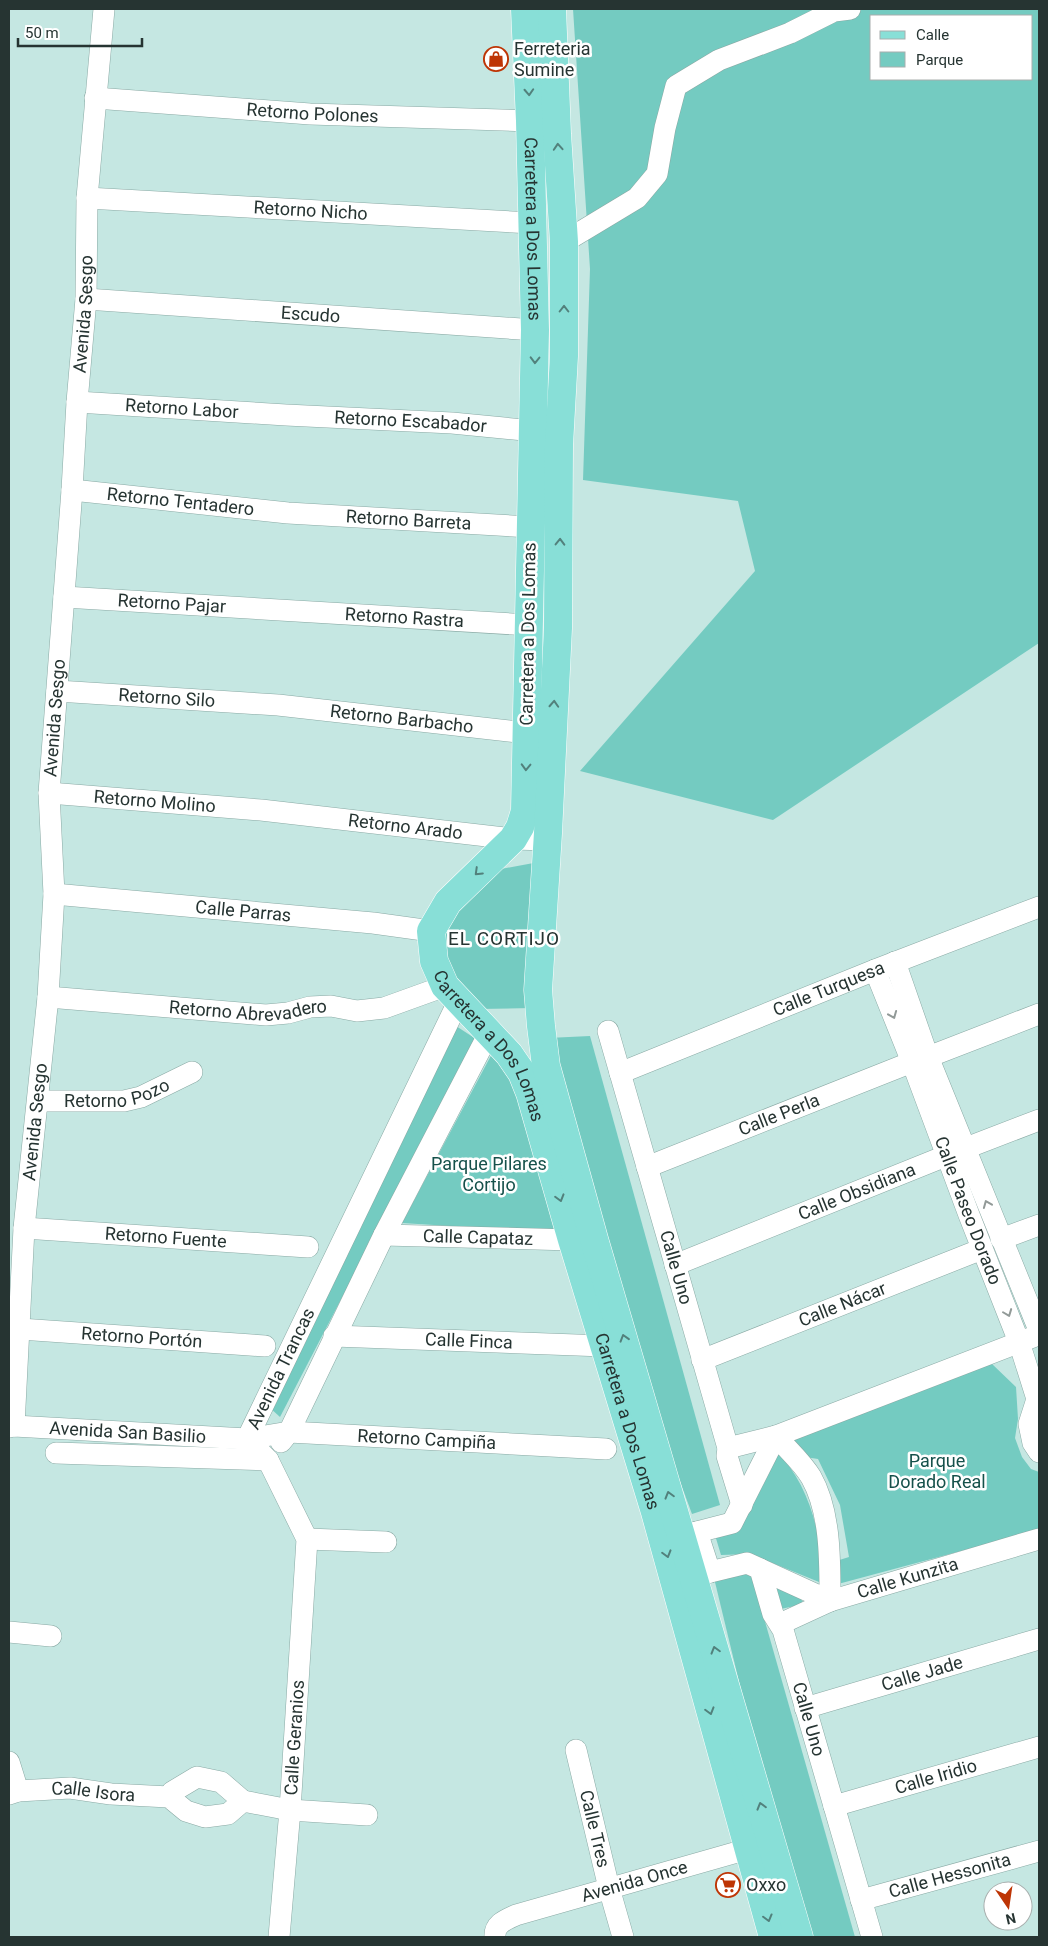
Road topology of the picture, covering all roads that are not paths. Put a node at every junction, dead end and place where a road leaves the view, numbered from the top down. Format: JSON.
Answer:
{"nodes":[{"id":1,"x":104,"y":9,"type":"edge"},
{"id":2,"x":525,"y":9,"type":"edge"},
{"id":3,"x":552,"y":9,"type":"edge"},
{"id":4,"x":850,"y":9,"type":"edge"},
{"id":5,"x":95,"y":98,"type":"junction"},
{"id":6,"x":530,"y":121,"type":"junction"},
{"id":7,"x":87,"y":198,"type":"junction"},
{"id":8,"x":532,"y":224,"type":"junction"},
{"id":9,"x":564,"y":242,"type":"junction"},
{"id":10,"x":86,"y":299,"type":"junction"},
{"id":11,"x":535,"y":330,"type":"junction"},
{"id":12,"x":77,"y":402,"type":"junction"},
{"id":13,"x":286,"y":415,"type":"joint"},
{"id":14,"x":534,"y":431,"type":"junction"},
{"id":15,"x":72,"y":490,"type":"junction"},
{"id":16,"x":288,"y":513,"type":"joint"},
{"id":17,"x":530,"y":527,"type":"junction"},
{"id":18,"x":64,"y":598,"type":"junction"},
{"id":19,"x":279,"y":610,"type":"joint"},
{"id":20,"x":529,"y":626,"type":"junction"},
{"id":21,"x":57,"y":691,"type":"junction"},
{"id":22,"x":278,"y":705,"type":"joint"},
{"id":23,"x":527,"y":733,"type":"junction"},
{"id":24,"x":49,"y":793,"type":"junction"},
{"id":25,"x":261,"y":810,"type":"joint"},
{"id":26,"x":513,"y":839,"type":"junction"},
{"id":27,"x":548,"y":840,"type":"junction"},
{"id":28,"x":54,"y":894,"type":"junction"},
{"id":29,"x":1039,"y":907,"type":"edge"},
{"id":30,"x":432,"y":930,"type":"junction"},
{"id":31,"x":895,"y":962,"type":"junction"},
{"id":32,"x":875,"y":970,"type":"junction"},
{"id":33,"x":452,"y":994,"type":"junction"},
{"id":34,"x":48,"y":997,"type":"junction"},
{"id":35,"x":1039,"y":1014,"type":"edge"},
{"id":36,"x":608,"y":1031,"type":"dead end"},
{"id":37,"x":489,"y":1033,"type":"junction"},
{"id":38,"x":920,"y":1060,"type":"junction"},
{"id":39,"x":192,"y":1072,"type":"dead end"},
{"id":40,"x":620,"y":1073,"type":"junction"},
{"id":41,"x":38,"y":1101,"type":"junction"},
{"id":42,"x":1039,"y":1120,"type":"edge"},
{"id":43,"x":956,"y":1152,"type":"junction"},
{"id":44,"x":647,"y":1168,"type":"junction"},
{"id":45,"x":1039,"y":1225,"type":"edge"},
{"id":46,"x":24,"y":1228,"type":"junction"},
{"id":47,"x":384,"y":1235,"type":"junction"},
{"id":48,"x":572,"y":1240,"type":"junction"},
{"id":49,"x":992,"y":1244,"type":"junction"},
{"id":50,"x":308,"y":1247,"type":"dead end"},
{"id":51,"x":675,"y":1265,"type":"junction"},
{"id":52,"x":20,"y":1329,"type":"junction"},
{"id":53,"x":1039,"y":1330,"type":"edge"},
{"id":54,"x":1039,"y":1335,"type":"edge"},
{"id":55,"x":334,"y":1336,"type":"junction"},
{"id":56,"x":1019,"y":1342,"type":"junction"},
{"id":57,"x":265,"y":1346,"type":"dead end"},
{"id":58,"x":604,"y":1346,"type":"junction"},
{"id":59,"x":702,"y":1360,"type":"junction"},
{"id":60,"x":1038,"y":1398,"type":"edge"},
{"id":61,"x":11,"y":1427,"type":"edge"},
{"id":62,"x":289,"y":1432,"type":"junction"},
{"id":63,"x":776,"y":1436,"type":"junction"},
{"id":64,"x":247,"y":1439,"type":"junction"},
{"id":65,"x":728,"y":1448,"type":"junction"},
{"id":66,"x":606,"y":1449,"type":"dead end"},
{"id":67,"x":1039,"y":1452,"type":"edge"},
{"id":68,"x":56,"y":1453,"type":"dead end"},
{"id":69,"x":648,"y":1458,"type":"junction"},
{"id":70,"x":268,"y":1460,"type":"junction"},
{"id":71,"x":742,"y":1505,"type":"junction"},
{"id":72,"x":689,"y":1534,"type":"junction"},
{"id":73,"x":307,"y":1539,"type":"junction"},
{"id":74,"x":1039,"y":1539,"type":"edge"},
{"id":75,"x":386,"y":1542,"type":"dead end"},
{"id":76,"x":760,"y":1568,"type":"junction"},
{"id":77,"x":702,"y":1575,"type":"junction"},
{"id":78,"x":830,"y":1601,"type":"junction"},
{"id":79,"x":780,"y":1624,"type":"junction"},
{"id":80,"x":9,"y":1632,"type":"edge"},
{"id":81,"x":51,"y":1636,"type":"dead end"},
{"id":82,"x":1039,"y":1639,"type":"edge"},
{"id":83,"x":806,"y":1708,"type":"junction"},
{"id":84,"x":1039,"y":1747,"type":"edge"},
{"id":85,"x":576,"y":1750,"type":"dead end"},
{"id":86,"x":9,"y":1762,"type":"edge"},
{"id":87,"x":13,"y":1792,"type":"edge"},
{"id":88,"x":169,"y":1797,"type":"junction"},
{"id":89,"x":243,"y":1801,"type":"junction"},
{"id":90,"x":834,"y":1806,"type":"junction"},
{"id":91,"x":290,"y":1810,"type":"junction"},
{"id":92,"x":367,"y":1815,"type":"dead end"},
{"id":93,"x":760,"y":1846,"type":"junction"},
{"id":94,"x":1039,"y":1851,"type":"edge"},
{"id":95,"x":609,"y":1888,"type":"junction"},
{"id":96,"x":861,"y":1900,"type":"junction"},
{"id":97,"x":497,"y":1930,"type":"edge"},
{"id":98,"x":279,"y":1937,"type":"edge"},
{"id":99,"x":623,"y":1937,"type":"edge"},
{"id":100,"x":773,"y":1937,"type":"edge"},
{"id":101,"x":799,"y":1937,"type":"edge"},
{"id":102,"x":872,"y":1937,"type":"edge"}],
"edges":[{"from":1,"to":5,"type":"street","name":"Avenida Sesgo"},
{"from":2,"to":6,"type":"main road","name":"Carretera a Dos Lomas","one_way":true},
{"from":9,"to":3,"type":"main road","name":"Carretera a Dos Lomas","one_way":true},
{"from":4,"to":9,"type":"street"},
{"from":5,"to":6,"type":"street","name":"Retorno Polones"},
{"from":5,"to":7,"type":"street","name":"Avenida Sesgo"},
{"from":6,"to":8,"type":"main road","name":"Carretera a Dos Lomas"},
{"from":7,"to":8,"type":"street","name":"Retorno Nicho"},
{"from":7,"to":10,"type":"street","name":"Avenida Sesgo"},
{"from":8,"to":11,"type":"main road","name":"Carretera a Dos Lomas"},
{"from":27,"to":9,"type":"main road","name":"Carretera a Dos Lomas","one_way":true},
{"from":10,"to":11,"type":"street","name":"Escudo"},
{"from":10,"to":12,"type":"street","name":"Avenida Sesgo"},
{"from":11,"to":14,"type":"main road","name":"Carretera a Dos Lomas","one_way":true},
{"from":12,"to":13,"type":"street","name":"Retorno Labor"},
{"from":12,"to":15,"type":"street","name":"Avenida Sesgo"},
{"from":13,"to":14,"type":"street","name":"Retorno Escabador"},
{"from":14,"to":17,"type":"main road","name":"Carretera a Dos Lomas"},
{"from":15,"to":16,"type":"street","name":"Retorno Tentadero"},
{"from":15,"to":18,"type":"street","name":"Avenida Sesgo"},
{"from":16,"to":17,"type":"street","name":"Retorno Barreta"},
{"from":17,"to":20,"type":"main road","name":"Carretera a Dos Lomas"},
{"from":18,"to":19,"type":"street","name":"Retorno Pajar"},
{"from":18,"to":21,"type":"street","name":"Avenida Sesgo"},
{"from":19,"to":20,"type":"street","name":"Retorno Rastra"},
{"from":20,"to":23,"type":"main road","name":"Carretera a Dos Lomas"},
{"from":21,"to":22,"type":"street","name":"Retorno Silo"},
{"from":21,"to":24,"type":"street","name":"Avenida Sesgo"},
{"from":22,"to":23,"type":"street","name":"Retorno Barbacho"},
{"from":23,"to":26,"type":"main road","name":"Carretera a Dos Lomas","one_way":true},
{"from":24,"to":25,"type":"street","name":"Retorno Molino"},
{"from":24,"to":28,"type":"street","name":"Avenida Sesgo"},
{"from":25,"to":26,"type":"street","name":"Retorno Arado"},
{"from":26,"to":27,"type":"street","name":"Retorno Arado"},
{"from":26,"to":30,"type":"main road","name":"Carretera a Dos Lomas","one_way":true},
{"from":69,"to":27,"type":"main road","name":"Carretera a Dos Lomas","one_way":true},
{"from":28,"to":30,"type":"street","name":"Calle Parras"},
{"from":28,"to":34,"type":"street","name":"Avenida Sesgo"},
{"from":29,"to":31,"type":"street","name":"Calle Turquesa"},
{"from":30,"to":33,"type":"main road","name":"Carretera a Dos Lomas"},
{"from":31,"to":32,"type":"street","name":"Calle Turquesa"},
{"from":31,"to":38,"type":"street","name":"Calle Paseo Dorado"},
{"from":32,"to":38,"type":"street","name":"Calle Paseo Dorado","one_way":true},
{"from":32,"to":40,"type":"street","name":"Calle Turquesa"},
{"from":33,"to":34,"type":"street","name":"Retorno Abrevadero"},
{"from":33,"to":37,"type":"main road","name":"Carretera a Dos Lomas"},
{"from":33,"to":64,"type":"street","name":"Avenida Trancas"},
{"from":34,"to":41,"type":"street","name":"Avenida Sesgo"},
{"from":35,"to":38,"type":"street","name":"Calle Perla"},
{"from":36,"to":40,"type":"street","name":"Calle Uno"},
{"from":37,"to":47,"type":"street","name":"Avenida Trancas"},
{"from":37,"to":48,"type":"main road","name":"Carretera a Dos Lomas","one_way":true},
{"from":38,"to":43,"type":"street","name":"Calle Paseo Dorado"},
{"from":38,"to":44,"type":"street","name":"Calle Perla"},
{"from":39,"to":41,"type":"street","name":"Retorno Pozo"},
{"from":40,"to":44,"type":"street","name":"Calle Uno"},
{"from":41,"to":46,"type":"street","name":"Avenida Sesgo"},
{"from":42,"to":43,"type":"street","name":"Calle Obsidiana"},
{"from":43,"to":49,"type":"street","name":"Calle Paseo Dorado"},
{"from":43,"to":51,"type":"street","name":"Calle Obsidiana"},
{"from":44,"to":51,"type":"street","name":"Calle Uno"},
{"from":45,"to":49,"type":"street","name":"Calle Nácar"},
{"from":46,"to":50,"type":"street","name":"Retorno Fuente"},
{"from":46,"to":52,"type":"street","name":"Avenida Sesgo"},
{"from":47,"to":48,"type":"street","name":"Calle Capataz"},
{"from":47,"to":55,"type":"street","name":"Avenida Trancas"},
{"from":48,"to":58,"type":"main road","name":"Carretera a Dos Lomas"},
{"from":49,"to":53,"type":"street","name":"Calle Paseo Dorado"},
{"from":49,"to":56,"type":"street","name":"Calle Paseo Dorado","one_way":true},
{"from":49,"to":59,"type":"street","name":"Calle Nácar"},
{"from":51,"to":59,"type":"street","name":"Calle Uno"},
{"from":52,"to":57,"type":"street","name":"Retorno Portón"},
{"from":52,"to":61,"type":"street","name":"Avenida Sesgo"},
{"from":54,"to":56,"type":"street"},
{"from":55,"to":58,"type":"street","name":"Calle Finca"},
{"from":55,"to":62,"type":"street","name":"Avenida Trancas"},
{"from":56,"to":60,"type":"street","name":"Calle Paseo Dorado"},
{"from":56,"to":63,"type":"street"},
{"from":58,"to":69,"type":"main road","name":"Carretera a Dos Lomas"},
{"from":59,"to":65,"type":"street","name":"Calle Uno"},
{"from":60,"to":67,"type":"street","name":"Calle Paseo Dorado"},
{"from":61,"to":64,"type":"street","name":"Avenida San Basilio"},
{"from":62,"to":64,"type":"street","name":"Retorno Campiña"},
{"from":62,"to":66,"type":"street","name":"Retorno Campiña"},
{"from":62,"to":70,"type":"street","name":"Avenida Trancas"},
{"from":63,"to":65,"type":"street"},
{"from":63,"to":71,"type":"street"},
{"from":63,"to":78,"type":"street"},
{"from":64,"to":70,"type":"street","name":"Avenida Trancas"},
{"from":65,"to":71,"type":"street","name":"Calle Uno"},
{"from":68,"to":70,"type":"street"},
{"from":72,"to":69,"type":"main road","name":"Carretera a Dos Lomas","one_way":true},
{"from":69,"to":93,"type":"main road","name":"Carretera a Dos Lomas","one_way":true},
{"from":70,"to":73,"type":"street"},
{"from":71,"to":72,"type":"street"},
{"from":72,"to":77,"type":"main road","name":"Carretera a Dos Lomas"},
{"from":73,"to":75,"type":"street"},
{"from":73,"to":91,"type":"street","name":"Calle Geranios"},
{"from":74,"to":78,"type":"street","name":"Calle Kunzita"},
{"from":76,"to":77,"type":"street"},
{"from":76,"to":78,"type":"street"},
{"from":76,"to":79,"type":"street","name":"Calle Uno"},
{"from":93,"to":77,"type":"main road","name":"Carretera a Dos Lomas","one_way":true},
{"from":78,"to":79,"type":"street","name":"Calle Kunzita"},
{"from":79,"to":83,"type":"street","name":"Calle Uno"},
{"from":80,"to":81,"type":"street"},
{"from":82,"to":83,"type":"street","name":"Calle Jade"},
{"from":83,"to":90,"type":"street","name":"Calle Uno"},
{"from":84,"to":90,"type":"street","name":"Calle Iridio"},
{"from":85,"to":95,"type":"street","name":"Calle Tres"},
{"from":86,"to":87,"type":"street","name":"Calle Isora"},
{"from":87,"to":88,"type":"street","name":"Calle Isora"},
{"from":88,"to":89,"type":"street"},
{"from":88,"to":89,"type":"street"},
{"from":89,"to":91,"type":"street"},
{"from":90,"to":96,"type":"street","name":"Calle Uno"},
{"from":91,"to":92,"type":"street"},
{"from":91,"to":98,"type":"street","name":"Calle Geranios"},
{"from":93,"to":95,"type":"street","name":"Avenida Once"},
{"from":93,"to":100,"type":"main road","name":"Carretera a Dos Lomas","one_way":true},
{"from":93,"to":101,"type":"main road","name":"Carretera a Dos Lomas"},
{"from":94,"to":96,"type":"street","name":"Calle Hessonita"},
{"from":95,"to":97,"type":"street","name":"Avenida Once"},
{"from":95,"to":99,"type":"street","name":"Calle Tres"},
{"from":96,"to":102,"type":"street","name":"Calle Uno"}]}
